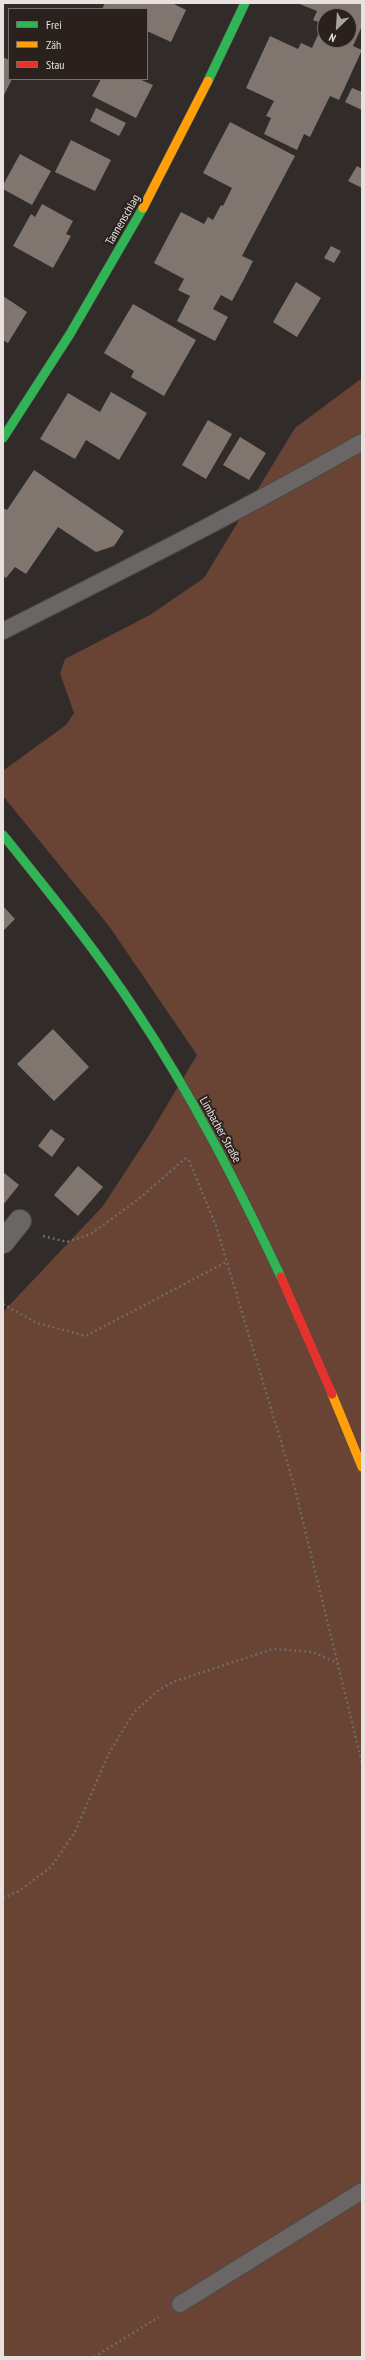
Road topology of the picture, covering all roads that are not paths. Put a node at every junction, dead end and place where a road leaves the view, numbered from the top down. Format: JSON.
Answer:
{"nodes":[{"id":1,"x":245,"y":3,"type":"edge"},
{"id":2,"x":3,"y":438,"type":"edge"},
{"id":3,"x":362,"y":442,"type":"edge"},
{"id":4,"x":3,"y":631,"type":"edge"},
{"id":5,"x":3,"y":835,"type":"edge"},
{"id":6,"x":20,"y":1221,"type":"road end"},
{"id":7,"x":3,"y":1242,"type":"edge"},
{"id":8,"x":362,"y":1467,"type":"edge"},
{"id":9,"x":362,"y":2191,"type":"edge"},
{"id":10,"x":180,"y":2304,"type":"road end"}],
"edges":[{"from":1,"to":2,"type":"main road","name":"Tannenschlag"},
{"from":3,"to":4,"type":"lane"},
{"from":5,"to":8,"type":"main road","name":"Limbacher Straße"},
{"from":6,"to":7,"type":"street"},
{"from":9,"to":10,"type":"lane"}]}
